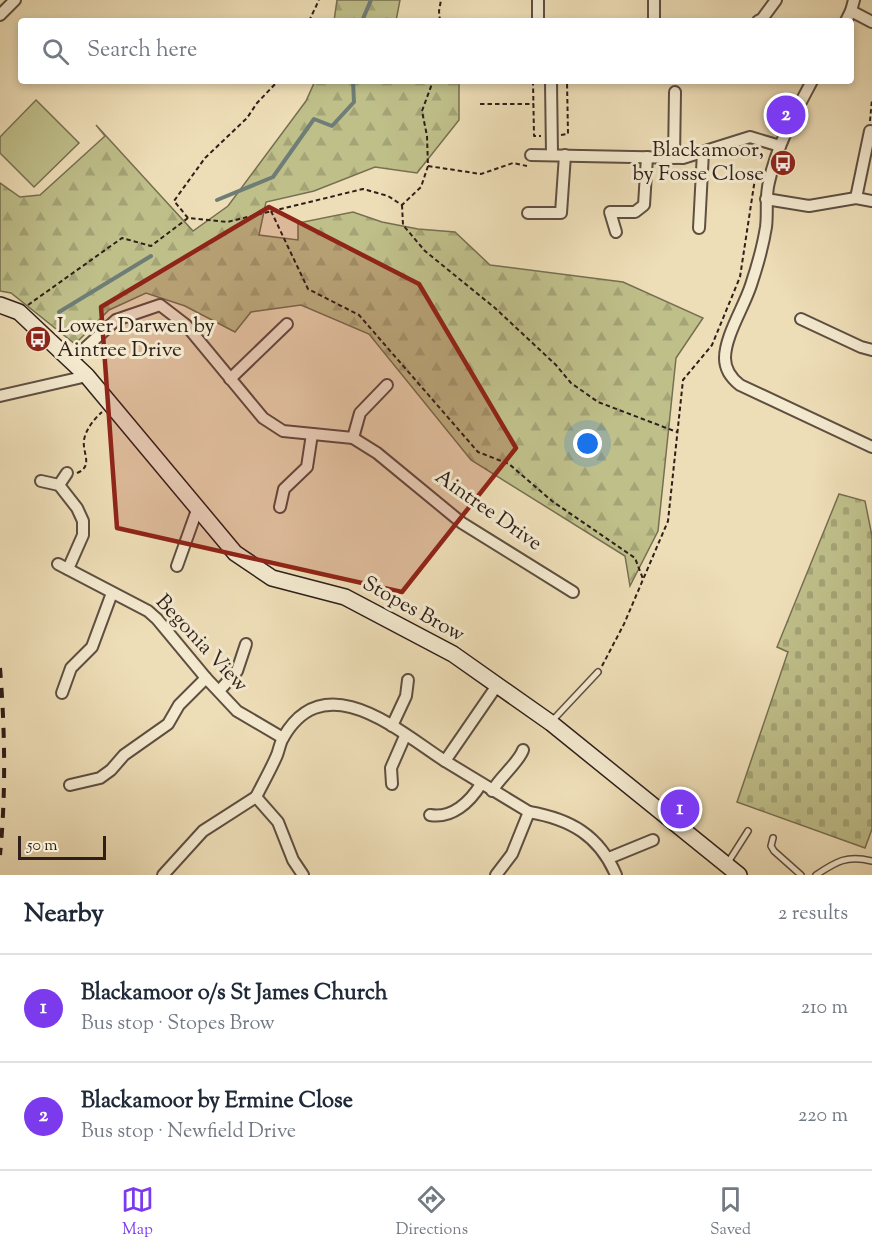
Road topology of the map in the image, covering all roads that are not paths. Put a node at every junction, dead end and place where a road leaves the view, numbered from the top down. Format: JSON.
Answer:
{"nodes":[{"id":1,"x":15,"y":0,"type":"edge"},
{"id":2,"x":538,"y":0,"type":"edge"},
{"id":3,"x":654,"y":0,"type":"edge"},
{"id":4,"x":776,"y":0,"type":"edge"},
{"id":5,"x":850,"y":11,"type":"edge"},
{"id":6,"x":0,"y":15,"type":"edge"},
{"id":7,"x":538,"y":18,"type":"edge"},
{"id":8,"x":654,"y":18,"type":"edge"},
{"id":9,"x":763,"y":18,"type":"edge"},
{"id":10,"x":872,"y":22,"type":"edge"},
{"id":11,"x":551,"y":84,"type":"edge"},
{"id":12,"x":810,"y":84,"type":"edge"},
{"id":13,"x":675,"y":92,"type":"dead end"},
{"id":14,"x":871,"y":128,"type":"edge"},
{"id":15,"x":780,"y":146,"type":"junction"},
{"id":16,"x":702,"y":152,"type":"junction"},
{"id":17,"x":552,"y":154,"type":"junction"},
{"id":18,"x":531,"y":155,"type":"road end"},
{"id":19,"x":565,"y":155,"type":"junction"},
{"id":20,"x":647,"y":158,"type":"junction"},
{"id":21,"x":674,"y":158,"type":"junction"},
{"id":22,"x":856,"y":198,"type":"junction"},
{"id":23,"x":766,"y":199,"type":"junction"},
{"id":24,"x":872,"y":201,"type":"edge"},
{"id":25,"x":528,"y":213,"type":"dead end"},
{"id":26,"x":699,"y":228,"type":"dead end"},
{"id":27,"x":616,"y":232,"type":"dead end"},
{"id":28,"x":0,"y":305,"type":"edge"},
{"id":29,"x":801,"y":319,"type":"dead end"},
{"id":30,"x":287,"y":324,"type":"dead end"},
{"id":31,"x":872,"y":350,"type":"edge"},
{"id":32,"x":72,"y":360,"type":"junction"},
{"id":33,"x":87,"y":376,"type":"junction"},
{"id":34,"x":230,"y":379,"type":"junction"},
{"id":35,"x":387,"y":384,"type":"dead end"},
{"id":36,"x":0,"y":396,"type":"edge"},
{"id":37,"x":312,"y":434,"type":"junction"},
{"id":38,"x":353,"y":438,"type":"junction"},
{"id":39,"x":872,"y":447,"type":"edge"},
{"id":40,"x":67,"y":473,"type":"road end"},
{"id":41,"x":41,"y":481,"type":"dead end"},
{"id":42,"x":58,"y":485,"type":"junction"},
{"id":43,"x":280,"y":507,"type":"dead end"},
{"id":44,"x":197,"y":510,"type":"junction"},
{"id":45,"x":177,"y":566,"type":"dead end"},
{"id":46,"x":573,"y":592,"type":"dead end"},
{"id":47,"x":112,"y":593,"type":"junction"},
{"id":48,"x":246,"y":644,"type":"dead end"},
{"id":49,"x":598,"y":672,"type":"road end"},
{"id":50,"x":206,"y":678,"type":"junction"},
{"id":51,"x":408,"y":680,"type":"dead end"},
{"id":52,"x":498,"y":684,"type":"junction"},
{"id":53,"x":219,"y":692,"type":"junction"},
{"id":54,"x":62,"y":693,"type":"dead end"},
{"id":55,"x":552,"y":723,"type":"junction"},
{"id":56,"x":392,"y":726,"type":"junction"},
{"id":57,"x":405,"y":736,"type":"junction"},
{"id":58,"x":283,"y":738,"type":"junction"},
{"id":59,"x":523,"y":750,"type":"dead end"},
{"id":60,"x":445,"y":761,"type":"junction"},
{"id":61,"x":392,"y":784,"type":"dead end"},
{"id":62,"x":481,"y":784,"type":"junction"},
{"id":63,"x":70,"y":785,"type":"dead end"},
{"id":64,"x":492,"y":791,"type":"junction"},
{"id":65,"x":256,"y":797,"type":"junction"},
{"id":66,"x":529,"y":812,"type":"junction"},
{"id":67,"x":430,"y":815,"type":"dead end"},
{"id":68,"x":748,"y":831,"type":"dead end"},
{"id":69,"x":773,"y":838,"type":"dead end"},
{"id":70,"x":653,"y":840,"type":"dead end"},
{"id":71,"x":609,"y":858,"type":"junction"},
{"id":72,"x":872,"y":861,"type":"edge"},
{"id":73,"x":726,"y":866,"type":"junction"},
{"id":74,"x":163,"y":875,"type":"edge"},
{"id":75,"x":303,"y":875,"type":"edge"},
{"id":76,"x":496,"y":875,"type":"edge"},
{"id":77,"x":616,"y":875,"type":"edge"},
{"id":78,"x":739,"y":875,"type":"edge"},
{"id":79,"x":801,"y":875,"type":"edge"},
{"id":80,"x":816,"y":875,"type":"edge"}],
"edges":[{"from":1,"to":6,"type":"street"},
{"from":2,"to":7,"type":"street"},
{"from":3,"to":8,"type":"street"},
{"from":4,"to":9,"type":"street"},
{"from":5,"to":10,"type":"street"},
{"from":11,"to":17,"type":"street"},
{"from":12,"to":15,"type":"street"},
{"from":13,"to":21,"type":"street"},
{"from":14,"to":22,"type":"street"},
{"from":15,"to":16,"type":"street"},
{"from":15,"to":23,"type":"street"},
{"from":16,"to":21,"type":"street"},
{"from":16,"to":26,"type":"street"},
{"from":17,"to":18,"type":"street"},
{"from":17,"to":19,"type":"street"},
{"from":19,"to":20,"type":"street"},
{"from":19,"to":25,"type":"street"},
{"from":20,"to":21,"type":"street"},
{"from":20,"to":27,"type":"street"},
{"from":22,"to":23,"type":"street"},
{"from":22,"to":24,"type":"street"},
{"from":23,"to":39,"type":"street"},
{"from":28,"to":32,"type":"main road","name":"Stopes Brow"},
{"from":29,"to":31,"type":"street"},
{"from":30,"to":34,"type":"street"},
{"from":32,"to":33,"type":"main road","name":"Stopes Brow"},
{"from":32,"to":34,"type":"street","name":"Aintree Drive"},
{"from":33,"to":36,"type":"street"},
{"from":33,"to":44,"type":"main road","name":"Stopes Brow"},
{"from":34,"to":37,"type":"street","name":"Aintree Drive"},
{"from":35,"to":38,"type":"street"},
{"from":37,"to":38,"type":"street","name":"Aintree Drive"},
{"from":37,"to":43,"type":"street"},
{"from":38,"to":46,"type":"street","name":"Aintree Drive"},
{"from":40,"to":42,"type":"street"},
{"from":41,"to":42,"type":"street"},
{"from":42,"to":47,"type":"street","name":"Begonia View"},
{"from":44,"to":45,"type":"street"},
{"from":44,"to":52,"type":"main road","name":"Stopes Brow"},
{"from":47,"to":50,"type":"street","name":"Begonia View"},
{"from":47,"to":54,"type":"street"},
{"from":48,"to":53,"type":"street"},
{"from":49,"to":55,"type":"lane"},
{"from":50,"to":53,"type":"street","name":"Begonia View"},
{"from":50,"to":63,"type":"street"},
{"from":51,"to":56,"type":"street"},
{"from":52,"to":55,"type":"main road","name":"Stopes Brow"},
{"from":52,"to":60,"type":"street"},
{"from":53,"to":58,"type":"street","name":"Begonia View"},
{"from":55,"to":73,"type":"main road","name":"Stopes Brow"},
{"from":56,"to":57,"type":"street"},
{"from":56,"to":58,"type":"street"},
{"from":57,"to":60,"type":"street"},
{"from":57,"to":61,"type":"street"},
{"from":58,"to":65,"type":"street"},
{"from":59,"to":64,"type":"street"},
{"from":60,"to":62,"type":"street"},
{"from":62,"to":64,"type":"street"},
{"from":62,"to":67,"type":"street"},
{"from":64,"to":66,"type":"street"},
{"from":65,"to":74,"type":"street"},
{"from":65,"to":75,"type":"street"},
{"from":66,"to":71,"type":"street"},
{"from":66,"to":76,"type":"street"},
{"from":68,"to":73,"type":"lane"},
{"from":69,"to":79,"type":"lane"},
{"from":70,"to":71,"type":"street"},
{"from":71,"to":77,"type":"street"},
{"from":72,"to":80,"type":"lane"},
{"from":73,"to":78,"type":"main road","name":"Stopes Brow"}]}
